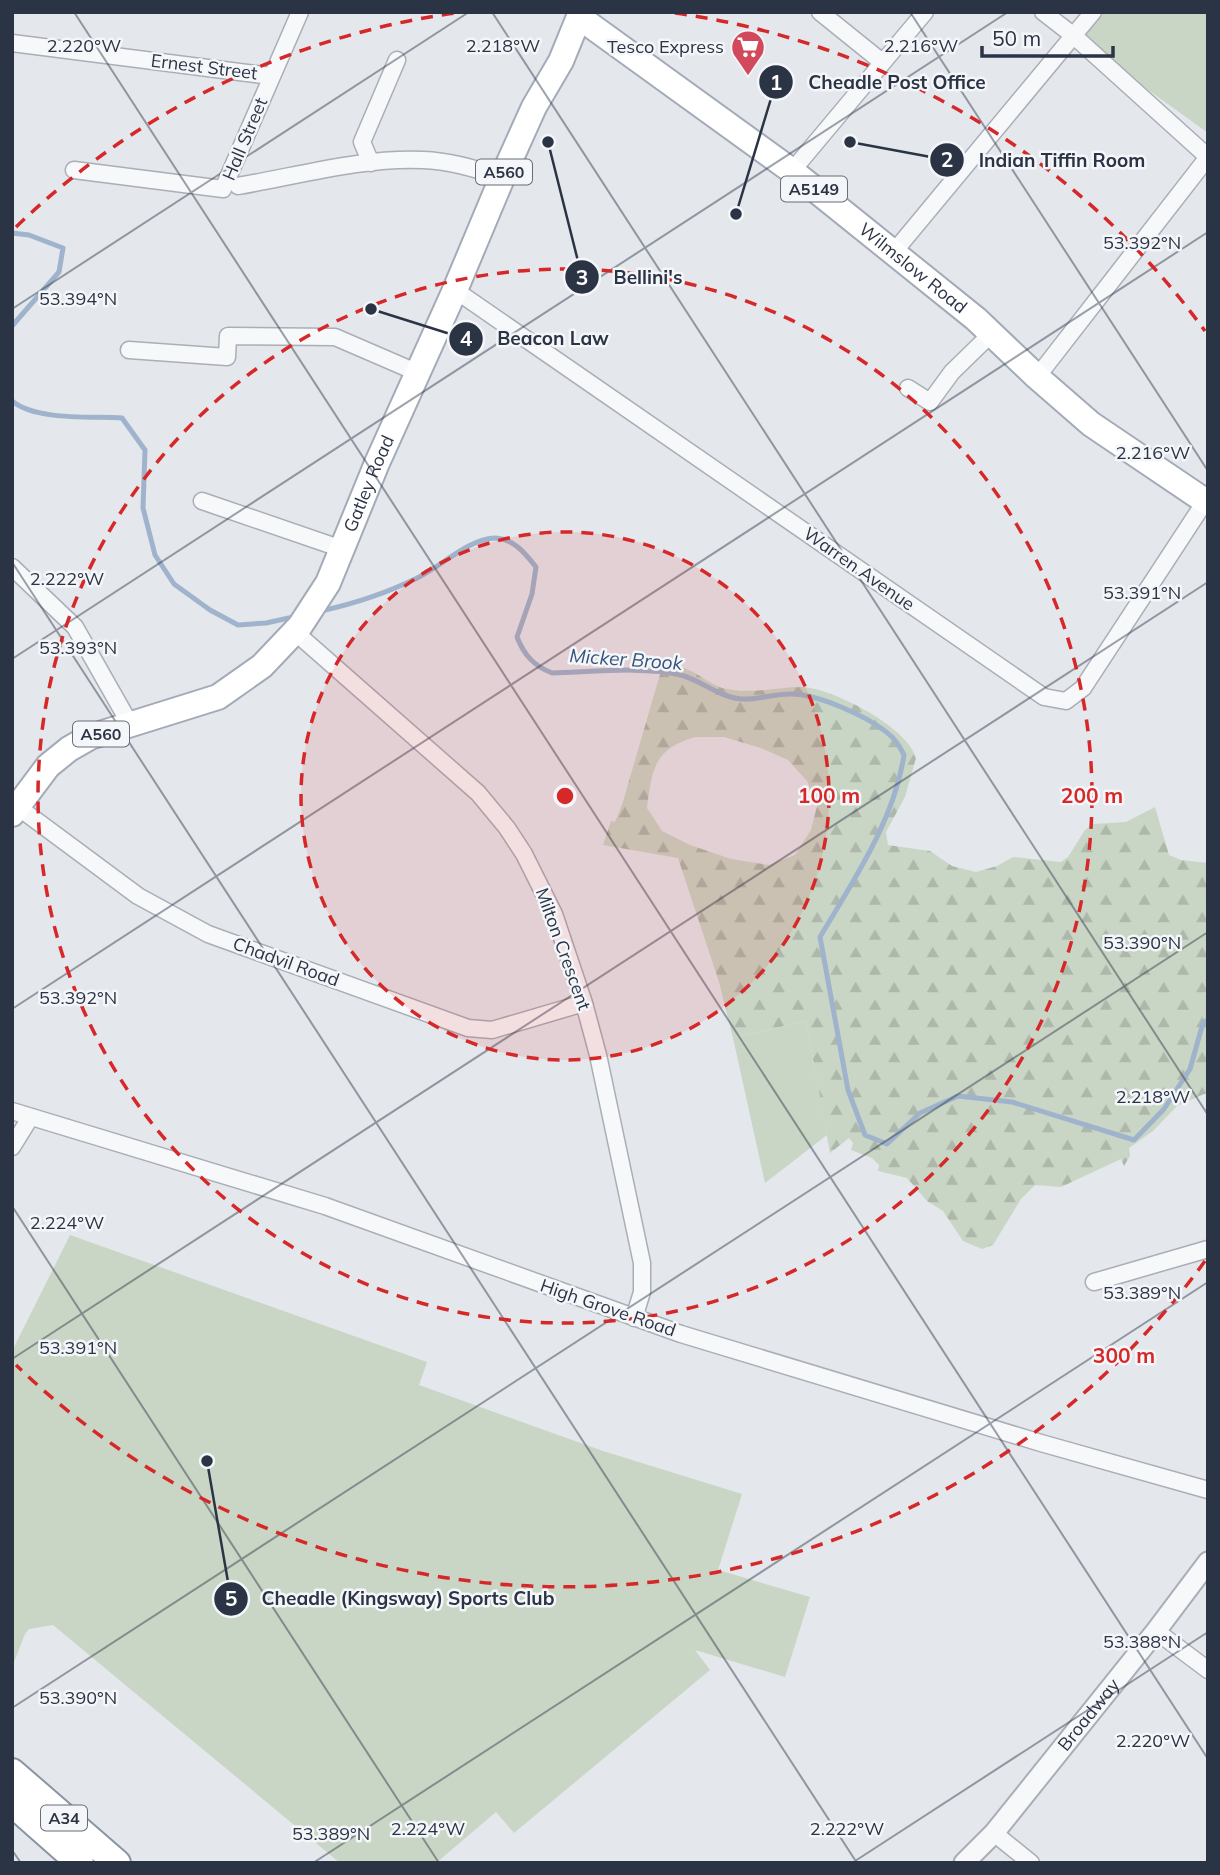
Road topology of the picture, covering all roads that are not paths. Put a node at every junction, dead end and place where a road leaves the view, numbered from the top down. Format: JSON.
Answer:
{"nodes":[{"id":1,"x":300,"y":12,"type":"edge"},
{"id":2,"x":820,"y":12,"type":"edge"},
{"id":3,"x":925,"y":12,"type":"edge"},
{"id":4,"x":1043,"y":12,"type":"edge"},
{"id":5,"x":1093,"y":12,"type":"edge"},
{"id":6,"x":580,"y":14,"type":"edge"},
{"id":7,"x":1074,"y":36,"type":"junction"},
{"id":8,"x":12,"y":43,"type":"edge"},
{"id":9,"x":397,"y":60,"type":"dead end"},
{"id":10,"x":882,"y":62,"type":"junction"},
{"id":11,"x":271,"y":76,"type":"junction"},
{"id":12,"x":1208,"y":157,"type":"edge"},
{"id":13,"x":371,"y":163,"type":"junction"},
{"id":14,"x":74,"y":170,"type":"dead end"},
{"id":15,"x":792,"y":171,"type":"junction"},
{"id":16,"x":502,"y":178,"type":"junction"},
{"id":17,"x":231,"y":187,"type":"junction"},
{"id":18,"x":893,"y":253,"type":"junction"},
{"id":19,"x":455,"y":290,"type":"junction"},
{"id":20,"x":991,"y":334,"type":"junction"},
{"id":21,"x":130,"y":350,"type":"dead end"},
{"id":22,"x":416,"y":372,"type":"junction"},
{"id":23,"x":1037,"y":377,"type":"junction"},
{"id":24,"x":908,"y":388,"type":"dead end"},
{"id":25,"x":1207,"y":500,"type":"edge"},
{"id":26,"x":202,"y":501,"type":"dead end"},
{"id":27,"x":342,"y":550,"type":"junction"},
{"id":28,"x":12,"y":567,"type":"edge"},
{"id":29,"x":298,"y":629,"type":"junction"},
{"id":30,"x":130,"y":724,"type":"junction"},
{"id":31,"x":15,"y":810,"type":"edge"},
{"id":32,"x":584,"y":1003,"type":"junction"},
{"id":33,"x":12,"y":1111,"type":"edge"},
{"id":34,"x":30,"y":1118,"type":"junction"},
{"id":35,"x":12,"y":1147,"type":"edge"},
{"id":36,"x":1208,"y":1250,"type":"edge"},
{"id":37,"x":1094,"y":1282,"type":"dead end"},
{"id":38,"x":634,"y":1318,"type":"junction"},
{"id":39,"x":1208,"y":1490,"type":"edge"},
{"id":40,"x":1208,"y":1562,"type":"edge"},
{"id":41,"x":1156,"y":1631,"type":"junction"},
{"id":42,"x":1208,"y":1670,"type":"edge"},
{"id":43,"x":12,"y":1772,"type":"edge"},
{"id":44,"x":12,"y":1803,"type":"edge"},
{"id":45,"x":994,"y":1832,"type":"junction"},
{"id":46,"x":74,"y":1861,"type":"edge"},
{"id":47,"x":117,"y":1863,"type":"edge"},
{"id":48,"x":964,"y":1863,"type":"edge"},
{"id":49,"x":1031,"y":1863,"type":"edge"}],
"edges":[{"from":1,"to":11,"type":"street","name":"Hall Street"},
{"from":2,"to":10,"type":"street"},
{"from":3,"to":10,"type":"street"},
{"from":4,"to":7,"type":"street"},
{"from":5,"to":7,"type":"street"},
{"from":6,"to":15,"type":"main road","name":"Wilmslow Road","number":"A5149"},
{"from":6,"to":16,"type":"main road","name":"Gatley Road","number":"A560"},
{"from":7,"to":12,"type":"street"},
{"from":7,"to":18,"type":"street"},
{"from":8,"to":11,"type":"street","name":"Ernest Street"},
{"from":9,"to":13,"type":"street"},
{"from":10,"to":15,"type":"street"},
{"from":11,"to":17,"type":"street","name":"Hall Street"},
{"from":12,"to":23,"type":"street"},
{"from":13,"to":16,"type":"street"},
{"from":13,"to":17,"type":"street"},
{"from":14,"to":17,"type":"street"},
{"from":15,"to":18,"type":"main road","name":"Wilmslow Road","number":"A5149"},
{"from":16,"to":19,"type":"main road","name":"Gatley Road","number":"A560"},
{"from":18,"to":20,"type":"main road","name":"Wilmslow Road","number":"A5149"},
{"from":19,"to":22,"type":"main road","name":"Gatley Road","number":"A560"},
{"from":19,"to":25,"type":"street","name":"Warren Avenue"},
{"from":20,"to":23,"type":"main road","name":"Wilmslow Road","number":"A5149"},
{"from":20,"to":24,"type":"street"},
{"from":21,"to":22,"type":"street"},
{"from":22,"to":27,"type":"main road","name":"Gatley Road","number":"A560"},
{"from":23,"to":25,"type":"main road","name":"Wilmslow Road","number":"A5149"},
{"from":26,"to":27,"type":"street"},
{"from":27,"to":29,"type":"main road","name":"Gatley Road","number":"A560"},
{"from":28,"to":30,"type":"street"},
{"from":29,"to":30,"type":"main road","name":"Gatley Road","number":"A560"},
{"from":29,"to":32,"type":"street","name":"Milton Crescent"},
{"from":30,"to":31,"type":"main road","name":"Gatley Road","number":"A560"},
{"from":31,"to":32,"type":"street","name":"Chadvil Road"},
{"from":32,"to":38,"type":"street","name":"Milton Crescent"},
{"from":33,"to":34,"type":"street","name":"High Grove Road"},
{"from":34,"to":35,"type":"street"},
{"from":34,"to":38,"type":"street","name":"High Grove Road"},
{"from":36,"to":37,"type":"street"},
{"from":38,"to":39,"type":"street","name":"High Grove Road"},
{"from":40,"to":41,"type":"street","name":"Broadway"},
{"from":41,"to":42,"type":"street"},
{"from":41,"to":45,"type":"street","name":"Broadway"},
{"from":43,"to":47,"type":"highway","number":"A34"},
{"from":44,"to":46,"type":"highway","number":"A34"},
{"from":45,"to":48,"type":"street","name":"Broadway"},
{"from":45,"to":49,"type":"street"}]}
